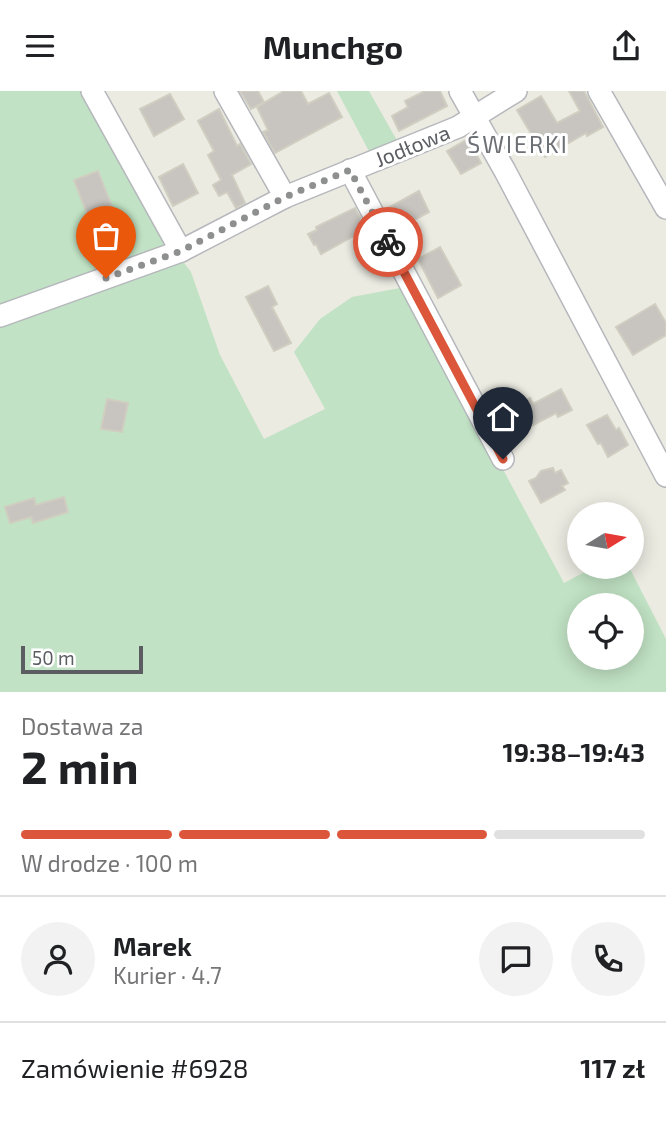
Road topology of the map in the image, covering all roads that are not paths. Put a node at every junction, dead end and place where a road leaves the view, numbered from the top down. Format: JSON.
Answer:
{"nodes":[{"id":1,"x":92,"y":91,"type":"edge"},
{"id":2,"x":225,"y":91,"type":"edge"},
{"id":3,"x":460,"y":91,"type":"edge"},
{"id":4,"x":516,"y":91,"type":"edge"},
{"id":5,"x":599,"y":91,"type":"edge"},
{"id":6,"x":474,"y":116,"type":"junction"},
{"id":7,"x":350,"y":170,"type":"junction"},
{"id":8,"x":285,"y":197,"type":"junction"},
{"id":9,"x":666,"y":208,"type":"edge"},
{"id":10,"x":181,"y":251,"type":"junction"},
{"id":11,"x":0,"y":316,"type":"edge"},
{"id":12,"x":503,"y":459,"type":"dead end"},
{"id":13,"x":666,"y":476,"type":"edge"}],
"edges":[{"from":1,"to":10,"type":"street"},
{"from":2,"to":8,"type":"street"},
{"from":3,"to":6,"type":"street","name":"Jodłowa"},
{"from":4,"to":6,"type":"street","name":"Jodłowa"},
{"from":5,"to":9,"type":"street"},
{"from":6,"to":7,"type":"street","name":"Jodłowa"},
{"from":6,"to":13,"type":"street","name":"Jodłowa"},
{"from":7,"to":8,"type":"street","name":"Jodłowa"},
{"from":7,"to":12,"type":"street"},
{"from":8,"to":10,"type":"street","name":"Jodłowa"},
{"from":10,"to":11,"type":"street","name":"Jodłowa"}]}
